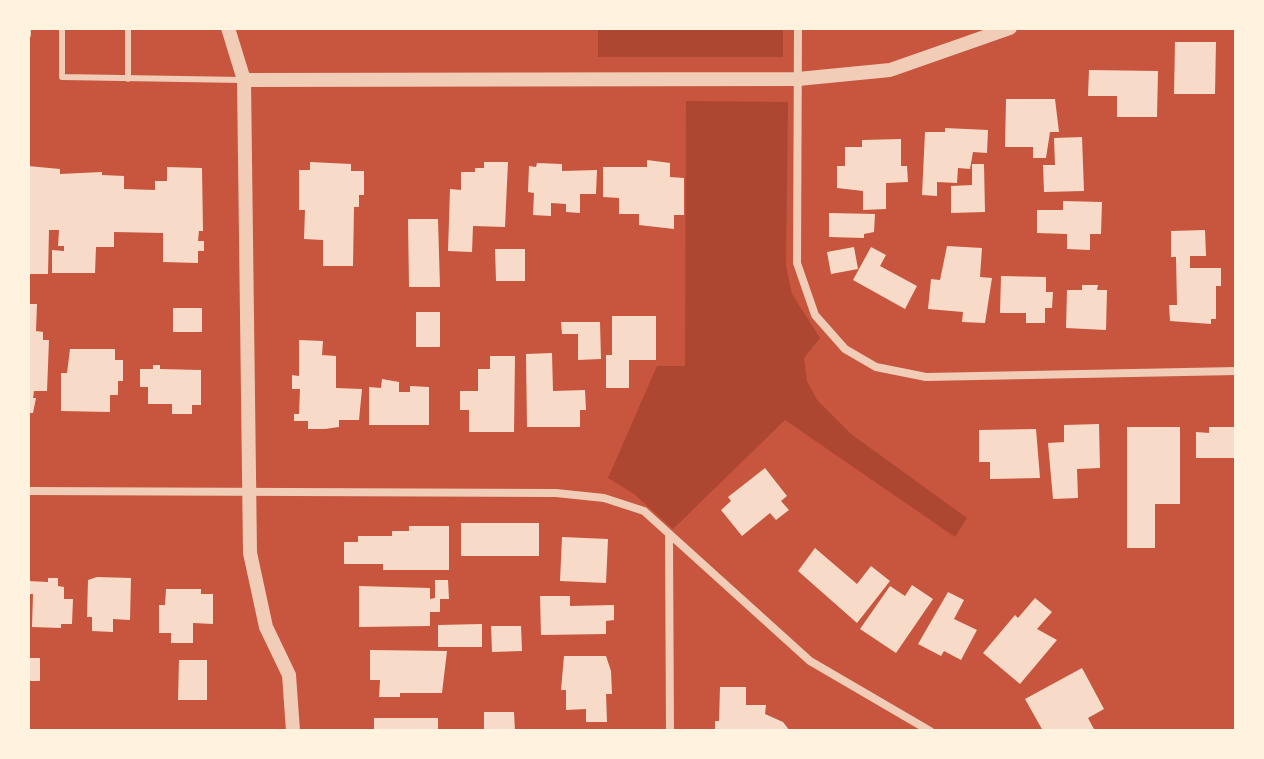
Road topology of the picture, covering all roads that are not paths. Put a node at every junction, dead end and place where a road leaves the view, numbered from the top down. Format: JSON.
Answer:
{"nodes":[{"id":1,"x":28,"y":28,"type":"edge"},
{"id":2,"x":62,"y":28,"type":"edge"},
{"id":3,"x":128,"y":28,"type":"edge"},
{"id":4,"x":228,"y":28,"type":"edge"},
{"id":5,"x":798,"y":28,"type":"edge"},
{"id":6,"x":1010,"y":28,"type":"edge"},
{"id":7,"x":28,"y":35,"type":"edge"},
{"id":8,"x":128,"y":79,"type":"junction"},
{"id":9,"x":798,"y":79,"type":"junction"},
{"id":10,"x":244,"y":80,"type":"junction"},
{"id":11,"x":1236,"y":371,"type":"edge"},
{"id":12,"x":28,"y":491,"type":"edge"},
{"id":13,"x":247,"y":493,"type":"junction"},
{"id":14,"x":669,"y":537,"type":"junction"},
{"id":15,"x":293,"y":731,"type":"edge"},
{"id":16,"x":670,"y":731,"type":"edge"},
{"id":17,"x":930,"y":731,"type":"edge"}],
"edges":[{"from":1,"to":7,"type":"lane"},
{"from":2,"to":8,"type":"lane"},
{"from":3,"to":8,"type":"lane"},
{"from":4,"to":10,"type":"street"},
{"from":5,"to":9,"type":"street"},
{"from":6,"to":9,"type":"street"},
{"from":8,"to":10,"type":"lane"},
{"from":9,"to":10,"type":"street"},
{"from":9,"to":11,"type":"street"},
{"from":10,"to":13,"type":"street"},
{"from":12,"to":13,"type":"street"},
{"from":13,"to":14,"type":"street"},
{"from":13,"to":15,"type":"street"},
{"from":14,"to":16,"type":"street"},
{"from":14,"to":17,"type":"street"}]}
